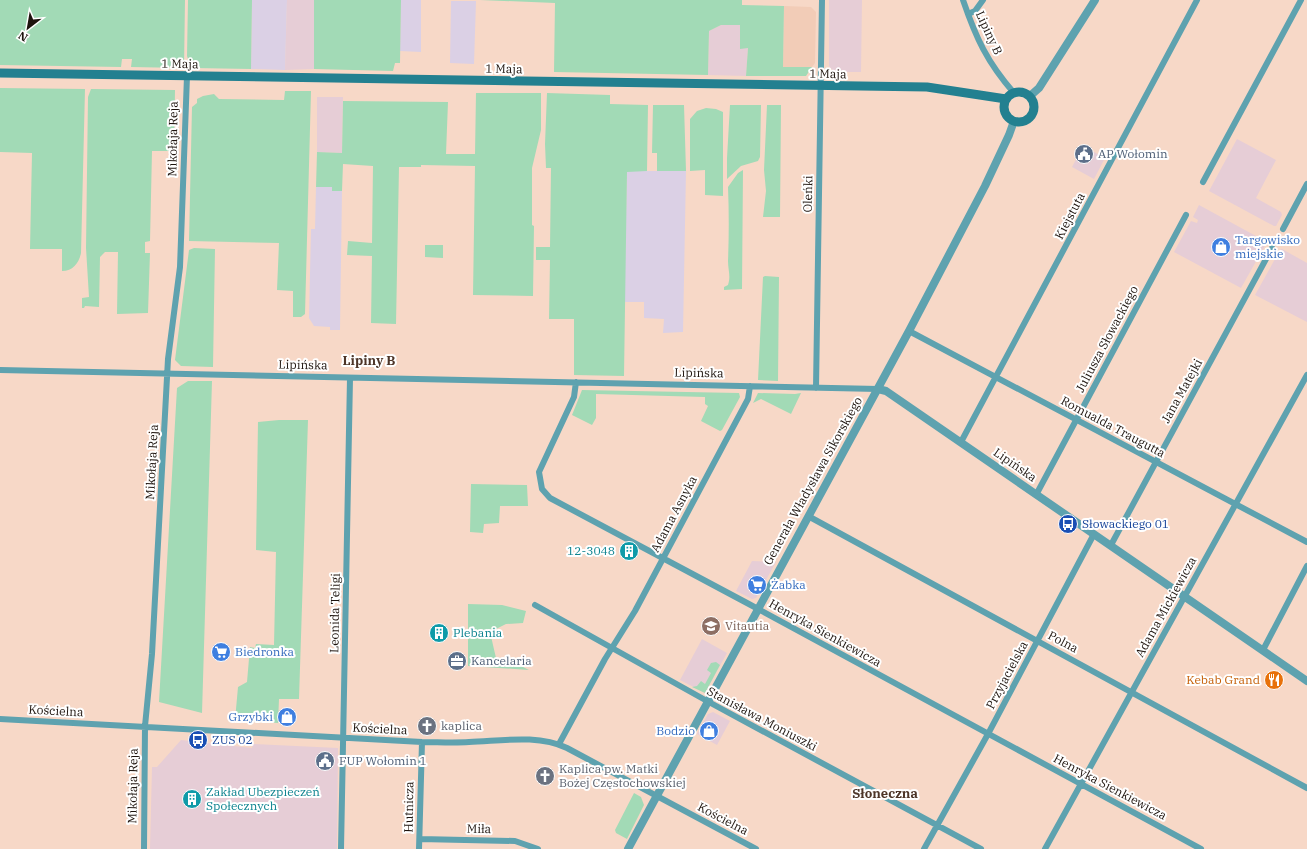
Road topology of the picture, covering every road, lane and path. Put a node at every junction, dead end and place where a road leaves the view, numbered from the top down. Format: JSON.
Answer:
{"nodes":[{"id":1,"x":822,"y":0,"type":"edge"},
{"id":2,"x":962,"y":0,"type":"edge"},
{"id":3,"x":983,"y":0,"type":"edge"},
{"id":4,"x":1095,"y":0,"type":"edge"},
{"id":5,"x":1198,"y":0,"type":"edge"},
{"id":6,"x":1301,"y":0,"type":"edge"},
{"id":7,"x":968,"y":14,"type":"junction"},
{"id":8,"x":0,"y":73,"type":"edge"},
{"id":9,"x":188,"y":76,"type":"junction"},
{"id":10,"x":821,"y":86,"type":"junction"},
{"id":11,"x":1014,"y":93,"type":"junction"},
{"id":12,"x":1030,"y":96,"type":"junction"},
{"id":13,"x":1006,"y":99,"type":"junction"},
{"id":14,"x":1014,"y":122,"type":"junction"},
{"id":15,"x":1203,"y":182,"type":"dead end"},
{"id":16,"x":1307,"y":184,"type":"edge"},
{"id":17,"x":1186,"y":215,"type":"dead end"},
{"id":18,"x":1283,"y":229,"type":"dead end"},
{"id":19,"x":1272,"y":248,"type":"dead end"},
{"id":20,"x":909,"y":330,"type":"junction"},
{"id":21,"x":0,"y":370,"type":"edge"},
{"id":22,"x":167,"y":374,"type":"junction"},
{"id":23,"x":1307,"y":375,"type":"edge"},
{"id":24,"x":997,"y":376,"type":"junction"},
{"id":25,"x":350,"y":378,"type":"junction"},
{"id":26,"x":576,"y":382,"type":"junction"},
{"id":27,"x":750,"y":386,"type":"junction"},
{"id":28,"x":816,"y":388,"type":"junction"},
{"id":29,"x":878,"y":389,"type":"junction"},
{"id":30,"x":1076,"y":420,"type":"junction"},
{"id":31,"x":961,"y":442,"type":"junction"},
{"id":32,"x":1155,"y":463,"type":"junction"},
{"id":33,"x":1036,"y":495,"type":"junction"},
{"id":34,"x":1236,"y":504,"type":"junction"},
{"id":35,"x":808,"y":516,"type":"junction"},
{"id":36,"x":1094,"y":534,"type":"junction"},
{"id":37,"x":1307,"y":542,"type":"edge"},
{"id":38,"x":1111,"y":545,"type":"junction"},
{"id":39,"x":663,"y":558,"type":"junction"},
{"id":40,"x":1307,"y":566,"type":"edge"},
{"id":41,"x":1184,"y":596,"type":"junction"},
{"id":42,"x":535,"y":605,"type":"dead end"},
{"id":43,"x":757,"y":608,"type":"junction"},
{"id":44,"x":1037,"y":641,"type":"junction"},
{"id":45,"x":611,"y":648,"type":"junction"},
{"id":46,"x":1262,"y":650,"type":"junction"},
{"id":47,"x":1307,"y":681,"type":"edge"},
{"id":48,"x":1132,"y":692,"type":"junction"},
{"id":49,"x":707,"y":701,"type":"junction"},
{"id":50,"x":0,"y":719,"type":"edge"},
{"id":51,"x":145,"y":726,"type":"junction"},
{"id":52,"x":988,"y":734,"type":"junction"},
{"id":53,"x":344,"y":738,"type":"junction"},
{"id":54,"x":422,"y":742,"type":"junction"},
{"id":55,"x":559,"y":744,"type":"junction"},
{"id":56,"x":1081,"y":784,"type":"junction"},
{"id":57,"x":1307,"y":788,"type":"edge"},
{"id":58,"x":657,"y":795,"type":"junction"},
{"id":59,"x":937,"y":825,"type":"junction"},
{"id":60,"x":420,"y":839,"type":"junction"},
{"id":61,"x":144,"y":849,"type":"edge"},
{"id":62,"x":341,"y":849,"type":"edge"},
{"id":63,"x":420,"y":849,"type":"edge"},
{"id":64,"x":538,"y":849,"type":"edge"},
{"id":65,"x":628,"y":849,"type":"edge"},
{"id":66,"x":756,"y":849,"type":"edge"},
{"id":67,"x":924,"y":849,"type":"edge"},
{"id":68,"x":981,"y":849,"type":"edge"},
{"id":69,"x":1045,"y":849,"type":"edge"},
{"id":70,"x":1201,"y":849,"type":"edge"}],
"edges":[{"from":1,"to":10,"type":"street","name":"Oleńki"},
{"from":2,"to":7,"type":"street","name":"Lipiny B"},
{"from":3,"to":7,"type":"street"},
{"from":4,"to":12,"type":"street"},
{"from":5,"to":24,"type":"street","name":"Kiejstuta"},
{"from":6,"to":15,"type":"street"},
{"from":7,"to":11,"type":"street","name":"Lipiny B"},
{"from":8,"to":9,"type":"main road","name":"1 Maja"},
{"from":9,"to":10,"type":"main road","name":"1 Maja"},
{"from":9,"to":22,"type":"street","name":"Mikołaja Reja"},
{"from":10,"to":13,"type":"main road","name":"1 Maja"},
{"from":10,"to":28,"type":"street","name":"Oleńki"},
{"from":11,"to":12,"type":"main road"},
{"from":11,"to":13,"type":"main road"},
{"from":12,"to":14,"type":"main road"},
{"from":13,"to":14,"type":"main road"},
{"from":14,"to":20,"type":"street","name":"Generała Władysława Sikorskiego"},
{"from":16,"to":18,"type":"street"},
{"from":17,"to":30,"type":"street","name":"Juliusza Słowackiego"},
{"from":19,"to":32,"type":"street","name":"Jana Matejki"},
{"from":20,"to":24,"type":"street","name":"Romualda Traugutta"},
{"from":20,"to":29,"type":"street","name":"Generała Władysława Sikorskiego"},
{"from":21,"to":22,"type":"street","name":"Lipińska"},
{"from":22,"to":25,"type":"street","name":"Lipińska"},
{"from":22,"to":51,"type":"street","name":"Mikołaja Reja"},
{"from":23,"to":34,"type":"street","name":"Adama Mickiewicza"},
{"from":24,"to":30,"type":"street","name":"Romualda Traugutta"},
{"from":24,"to":31,"type":"street","name":"Kiejstuta"},
{"from":25,"to":26,"type":"street","name":"Lipińska"},
{"from":25,"to":53,"type":"street","name":"Leonida Teligi"},
{"from":26,"to":27,"type":"street","name":"Lipińska"},
{"from":26,"to":39,"type":"street","name":"Henryka Sienkiewicza"},
{"from":27,"to":28,"type":"street","name":"Lipińska"},
{"from":27,"to":39,"type":"street","name":"Adama Asnyka"},
{"from":28,"to":29,"type":"street","name":"Lipińska"},
{"from":29,"to":31,"type":"street","name":"Lipińska"},
{"from":29,"to":35,"type":"street","name":"Generała Władysława Sikorskiego"},
{"from":30,"to":32,"type":"street","name":"Romualda Traugutta"},
{"from":30,"to":33,"type":"street","name":"Juliusza Słowackiego"},
{"from":31,"to":33,"type":"street","name":"Lipińska"},
{"from":32,"to":34,"type":"street","name":"Romualda Traugutta"},
{"from":32,"to":38,"type":"street","name":"Jana Matejki"},
{"from":33,"to":36,"type":"street","name":"Lipińska"},
{"from":34,"to":37,"type":"street","name":"Romualda Traugutta"},
{"from":34,"to":41,"type":"street","name":"Adama Mickiewicza"},
{"from":35,"to":43,"type":"street","name":"Generała Władysława Sikorskiego"},
{"from":35,"to":44,"type":"street","name":"Polna"},
{"from":36,"to":38,"type":"street","name":"Lipińska"},
{"from":36,"to":44,"type":"street","name":"Przyjacielska"},
{"from":38,"to":41,"type":"street","name":"Lipińska"},
{"from":39,"to":43,"type":"street","name":"Henryka Sienkiewicza"},
{"from":39,"to":45,"type":"street","name":"Adama Asnyka"},
{"from":40,"to":46,"type":"street"},
{"from":41,"to":46,"type":"street","name":"Lipińska"},
{"from":41,"to":48,"type":"street","name":"Adama Mickiewicza"},
{"from":42,"to":45,"type":"street","name":"Stanisława Moniuszki"},
{"from":43,"to":49,"type":"street","name":"Generała Władysława Sikorskiego"},
{"from":43,"to":52,"type":"street","name":"Henryka Sienkiewicza"},
{"from":44,"to":48,"type":"street","name":"Polna"},
{"from":44,"to":52,"type":"street","name":"Przyjacielska"},
{"from":45,"to":49,"type":"street","name":"Stanisława Moniuszki"},
{"from":45,"to":55,"type":"street","name":"Adama Asnyka"},
{"from":46,"to":47,"type":"street","name":"Lipińska"},
{"from":48,"to":56,"type":"street","name":"Adama Mickiewicza"},
{"from":48,"to":57,"type":"street","name":"Polna"},
{"from":49,"to":58,"type":"street","name":"Generała Władysława Sikorskiego"},
{"from":49,"to":59,"type":"street","name":"Stanisława Moniuszki"},
{"from":50,"to":51,"type":"street","name":"Kościelna"},
{"from":51,"to":53,"type":"street","name":"Kościelna"},
{"from":51,"to":61,"type":"street","name":"Mikołaja Reja"},
{"from":52,"to":56,"type":"street","name":"Henryka Sienkiewicza"},
{"from":52,"to":59,"type":"street","name":"Przyjacielska"},
{"from":53,"to":54,"type":"street","name":"Kościelna"},
{"from":53,"to":62,"type":"street","name":"Leonida Teligi"},
{"from":54,"to":55,"type":"street","name":"Kościelna"},
{"from":54,"to":60,"type":"street","name":"Hutnicza"},
{"from":55,"to":58,"type":"street","name":"Kościelna"},
{"from":56,"to":69,"type":"street","name":"Adama Mickiewicza"},
{"from":56,"to":70,"type":"street","name":"Henryka Sienkiewicza"},
{"from":58,"to":65,"type":"street","name":"Generała Władysława Sikorskiego"},
{"from":58,"to":66,"type":"street","name":"Kościelna"},
{"from":59,"to":67,"type":"street","name":"Przyjacielska"},
{"from":59,"to":68,"type":"street","name":"Stanisława Moniuszki"},
{"from":60,"to":63,"type":"street","name":"Hutnicza"},
{"from":60,"to":64,"type":"street","name":"Miła"}]}
